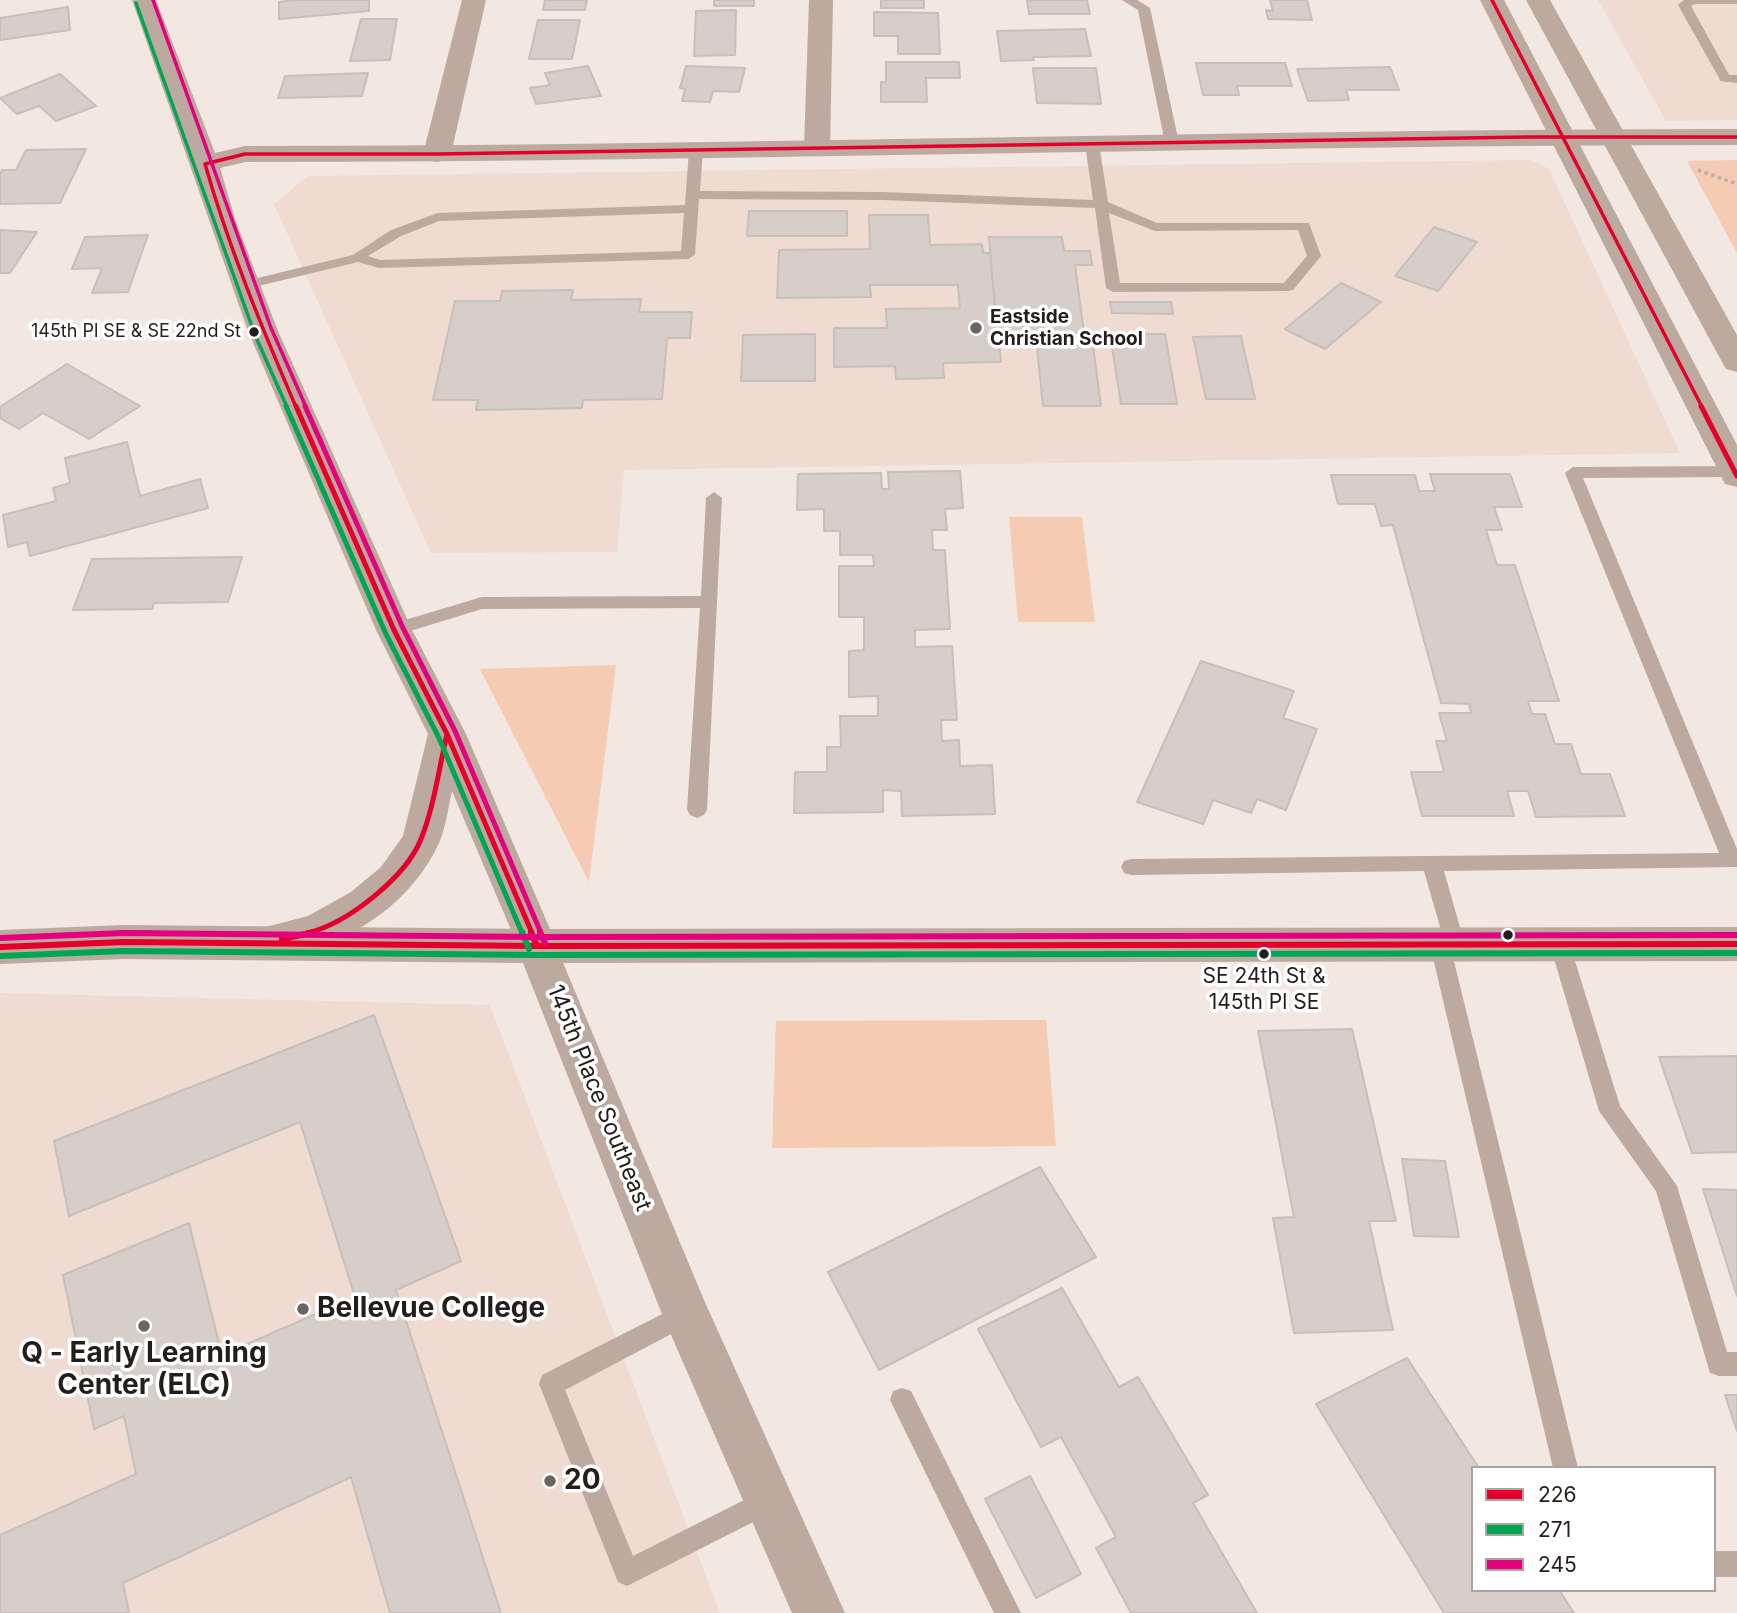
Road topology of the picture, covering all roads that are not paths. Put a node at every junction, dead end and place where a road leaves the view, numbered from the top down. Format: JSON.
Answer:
{"nodes":[{"id":1,"x":144,"y":0,"type":"edge"},
{"id":2,"x":474,"y":0,"type":"edge"},
{"id":3,"x":821,"y":0,"type":"edge"},
{"id":4,"x":1128,"y":0,"type":"edge"},
{"id":5,"x":1492,"y":0,"type":"edge"},
{"id":6,"x":1538,"y":0,"type":"edge"},
{"id":7,"x":1668,"y":0,"type":"edge"},
{"id":8,"x":1737,"y":0,"type":"edge"},
{"id":9,"x":1684,"y":5,"type":"junction"},
{"id":10,"x":1737,"y":79,"type":"edge"},
{"id":11,"x":1737,"y":137,"type":"edge"},
{"id":12,"x":1612,"y":138,"type":"junction"},
{"id":13,"x":1563,"y":139,"type":"junction"},
{"id":14,"x":1172,"y":143,"type":"junction"},
{"id":15,"x":1092,"y":144,"type":"junction"},
{"id":16,"x":817,"y":148,"type":"junction"},
{"id":17,"x":696,"y":150,"type":"junction"},
{"id":18,"x":438,"y":155,"type":"junction"},
{"id":19,"x":205,"y":163,"type":"junction"},
{"id":20,"x":692,"y":202,"type":"junction"},
{"id":21,"x":1101,"y":204,"type":"junction"},
{"id":22,"x":358,"y":258,"type":"junction"},
{"id":23,"x":246,"y":285,"type":"junction"},
{"id":24,"x":1737,"y":362,"type":"edge"},
{"id":25,"x":1736,"y":474,"type":"edge"},
{"id":26,"x":714,"y":498,"type":"dead end"},
{"id":27,"x":709,"y":601,"type":"junction"},
{"id":28,"x":394,"y":630,"type":"junction"},
{"id":29,"x":447,"y":734,"type":"junction"},
{"id":30,"x":697,"y":810,"type":"dead end"},
{"id":31,"x":1432,"y":863,"type":"junction"},
{"id":32,"x":1131,"y":867,"type":"dead end"},
{"id":33,"x":264,"y":943,"type":"junction"},
{"id":34,"x":1560,"y":944,"type":"junction"},
{"id":35,"x":1737,"y":944,"type":"edge"},
{"id":36,"x":1447,"y":945,"type":"junction"},
{"id":37,"x":537,"y":946,"type":"junction"},
{"id":38,"x":0,"y":947,"type":"edge"},
{"id":39,"x":686,"y":1314,"type":"junction"},
{"id":40,"x":1737,"y":1364,"type":"edge"},
{"id":41,"x":902,"y":1400,"type":"dead end"},
{"id":42,"x":1566,"y":1466,"type":"edge"},
{"id":43,"x":770,"y":1500,"type":"junction"},
{"id":44,"x":1716,"y":1564,"type":"edge"},
{"id":45,"x":1737,"y":1564,"type":"edge"},
{"id":46,"x":819,"y":1613,"type":"edge"},
{"id":47,"x":1008,"y":1613,"type":"edge"}],
"edges":[{"from":1,"to":19,"type":"street","name":"145th Place Southeast"},
{"from":2,"to":18,"type":"street"},
{"from":3,"to":16,"type":"street"},
{"from":4,"to":14,"type":"lane"},
{"from":5,"to":13,"type":"main road"},
{"from":6,"to":12,"type":"main road"},
{"from":7,"to":9,"type":"lane"},
{"from":8,"to":9,"type":"lane"},
{"from":9,"to":10,"type":"lane"},
{"from":11,"to":12,"type":"street"},
{"from":12,"to":13,"type":"street"},
{"from":12,"to":24,"type":"main road"},
{"from":13,"to":14,"type":"street"},
{"from":13,"to":25,"type":"main road"},
{"from":14,"to":15,"type":"street"},
{"from":15,"to":16,"type":"street"},
{"from":15,"to":21,"type":"lane"},
{"from":16,"to":17,"type":"street"},
{"from":17,"to":18,"type":"street"},
{"from":17,"to":20,"type":"lane"},
{"from":18,"to":19,"type":"street"},
{"from":19,"to":23,"type":"street","name":"145th Place Southeast"},
{"from":20,"to":21,"type":"lane"},
{"from":20,"to":22,"type":"lane"},
{"from":20,"to":22,"type":"lane"},
{"from":21,"to":21,"type":"lane"},
{"from":22,"to":23,"type":"lane"},
{"from":23,"to":28,"type":"street","name":"145th Place Southeast"},
{"from":25,"to":31,"type":"lane"},
{"from":26,"to":27,"type":"lane"},
{"from":27,"to":28,"type":"lane"},
{"from":27,"to":30,"type":"lane"},
{"from":28,"to":29,"type":"street","name":"145th Place Southeast"},
{"from":29,"to":33,"type":"street"},
{"from":29,"to":37,"type":"street","name":"145th Place Southeast"},
{"from":31,"to":32,"type":"lane"},
{"from":31,"to":36,"type":"lane"},
{"from":33,"to":37,"type":"street"},
{"from":33,"to":38,"type":"street"},
{"from":34,"to":35,"type":"street"},
{"from":34,"to":36,"type":"street"},
{"from":34,"to":40,"type":"lane"},
{"from":36,"to":37,"type":"street"},
{"from":36,"to":42,"type":"lane"},
{"from":37,"to":39,"type":"street","name":"145th Place Southeast"},
{"from":39,"to":43,"type":"street","name":"145th Place Southeast"},
{"from":39,"to":43,"type":"lane"},
{"from":41,"to":47,"type":"lane"},
{"from":43,"to":46,"type":"street","name":"145th Place Southeast"},
{"from":44,"to":45,"type":"lane"}]}
